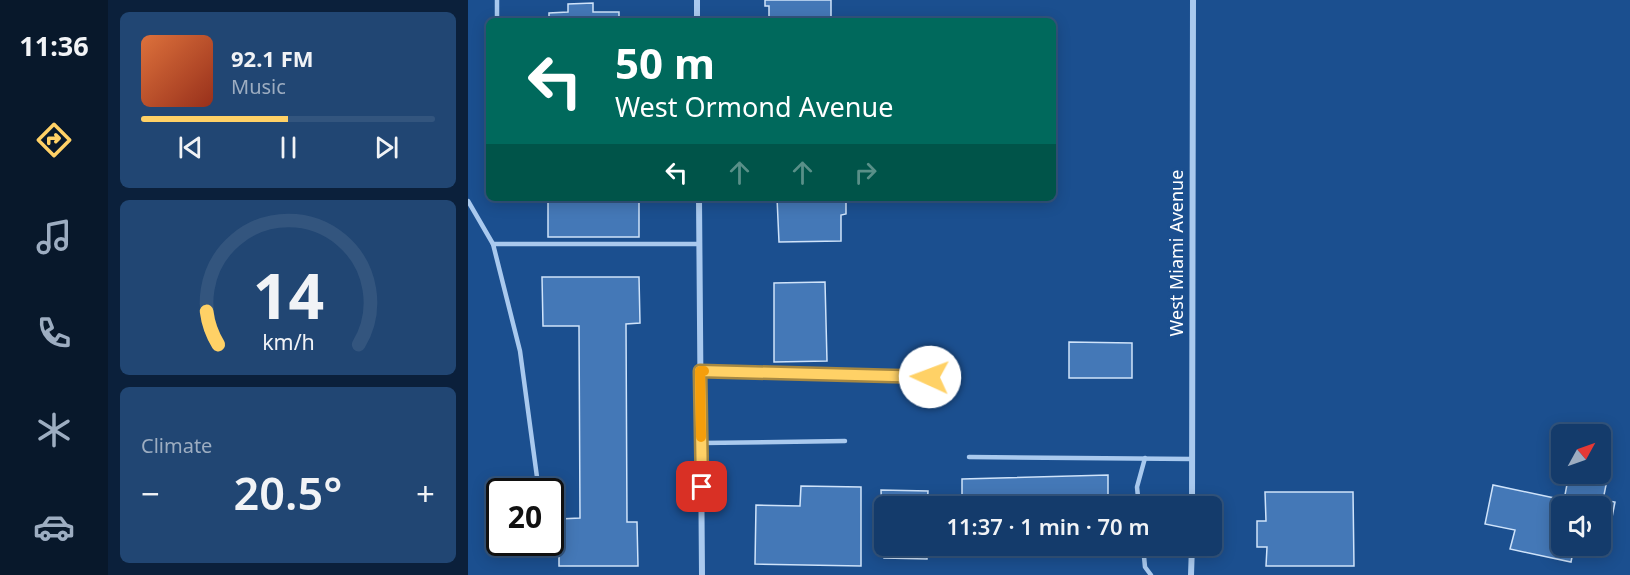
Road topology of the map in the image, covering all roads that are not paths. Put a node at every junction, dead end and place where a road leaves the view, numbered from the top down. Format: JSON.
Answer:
{"nodes":[{"id":1,"x":497,"y":0,"type":"edge"},
{"id":2,"x":697,"y":0,"type":"edge"},
{"id":3,"x":1193,"y":0,"type":"edge"},
{"id":4,"x":496,"y":18,"type":"edge"},
{"id":5,"x":697,"y":18,"type":"edge"},
{"id":6,"x":468,"y":201,"type":"edge"},
{"id":7,"x":699,"y":201,"type":"edge"},
{"id":8,"x":492,"y":244,"type":"junction"},
{"id":9,"x":699,"y":244,"type":"junction"},
{"id":10,"x":700,"y":371,"type":"junction"},
{"id":11,"x":930,"y":377,"type":"dead end"},
{"id":12,"x":845,"y":441,"type":"dead end"},
{"id":13,"x":702,"y":443,"type":"junction"},
{"id":14,"x":969,"y":457,"type":"dead end"},
{"id":15,"x":1145,"y":458,"type":"junction"},
{"id":16,"x":1192,"y":459,"type":"junction"},
{"id":17,"x":537,"y":478,"type":"edge"},
{"id":18,"x":1138,"y":496,"type":"edge"},
{"id":19,"x":1192,"y":496,"type":"edge"},
{"id":20,"x":1144,"y":556,"type":"edge"},
{"id":21,"x":1191,"y":556,"type":"edge"},
{"id":22,"x":702,"y":575,"type":"edge"},
{"id":23,"x":1151,"y":575,"type":"edge"},
{"id":24,"x":1191,"y":575,"type":"edge"}],
"edges":[{"from":1,"to":4,"type":"lane"},
{"from":2,"to":5,"type":"street"},
{"from":3,"to":16,"type":"street","name":"West Miami Avenue"},
{"from":6,"to":8,"type":"lane"},
{"from":7,"to":9,"type":"street"},
{"from":8,"to":9,"type":"lane"},
{"from":8,"to":17,"type":"lane"},
{"from":9,"to":10,"type":"street"},
{"from":10,"to":11,"type":"lane"},
{"from":10,"to":13,"type":"street"},
{"from":12,"to":13,"type":"lane"},
{"from":13,"to":22,"type":"street"},
{"from":14,"to":15,"type":"lane"},
{"from":15,"to":16,"type":"lane"},
{"from":15,"to":18,"type":"lane"},
{"from":16,"to":19,"type":"street","name":"West Miami Avenue"},
{"from":20,"to":23,"type":"lane"},
{"from":21,"to":24,"type":"street"}]}
